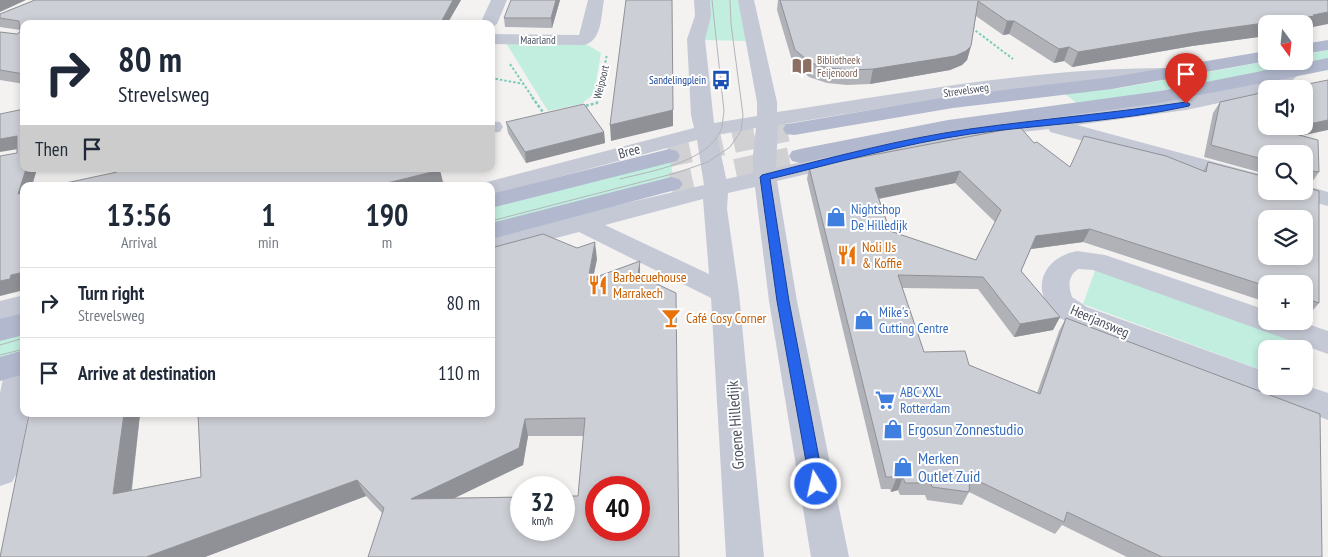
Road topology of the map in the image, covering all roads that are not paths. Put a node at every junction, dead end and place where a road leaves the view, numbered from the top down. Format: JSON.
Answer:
{"nodes":[{"id":1,"x":499,"y":0,"type":"edge"},
{"id":2,"x":596,"y":0,"type":"edge"},
{"id":3,"x":702,"y":0,"type":"edge"},
{"id":4,"x":746,"y":0,"type":"edge"},
{"id":5,"x":490,"y":20,"type":"edge"},
{"id":6,"x":495,"y":39,"type":"edge"},
{"id":7,"x":1328,"y":45,"type":"edge"},
{"id":8,"x":1313,"y":48,"type":"edge"},
{"id":9,"x":1258,"y":57,"type":"edge"},
{"id":10,"x":1328,"y":64,"type":"edge"},
{"id":11,"x":1293,"y":71,"type":"junction"},
{"id":12,"x":1167,"y":74,"type":"junction"},
{"id":13,"x":1119,"y":114,"type":"junction"},
{"id":14,"x":768,"y":120,"type":"junction"},
{"id":15,"x":1039,"y":124,"type":"junction"},
{"id":16,"x":794,"y":129,"type":"tunnel mouth"},
{"id":17,"x":708,"y":142,"type":"junction"},
{"id":18,"x":1148,"y":151,"type":"junction"},
{"id":19,"x":668,"y":156,"type":"tunnel mouth"},
{"id":20,"x":800,"y":156,"type":"tunnel mouth"},
{"id":21,"x":764,"y":165,"type":"junction"},
{"id":22,"x":1258,"y":181,"type":"edge"},
{"id":23,"x":671,"y":184,"type":"tunnel mouth"},
{"id":24,"x":495,"y":187,"type":"edge"},
{"id":25,"x":716,"y":189,"type":"junction"},
{"id":26,"x":1313,"y":195,"type":"edge"},
{"id":27,"x":1328,"y":199,"type":"edge"},
{"id":28,"x":495,"y":200,"type":"edge"},
{"id":29,"x":578,"y":222,"type":"junction"},
{"id":30,"x":495,"y":230,"type":"edge"},
{"id":31,"x":495,"y":246,"type":"edge"},
{"id":32,"x":725,"y":293,"type":"junction"},
{"id":33,"x":20,"y":306,"type":"edge"},
{"id":34,"x":0,"y":311,"type":"edge"},
{"id":35,"x":1258,"y":318,"type":"edge"},
{"id":36,"x":20,"y":325,"type":"edge"},
{"id":37,"x":0,"y":330,"type":"edge"},
{"id":38,"x":1292,"y":330,"type":"edge"},
{"id":39,"x":1328,"y":343,"type":"edge"},
{"id":40,"x":13,"y":375,"type":"edge"},
{"id":41,"x":1258,"y":382,"type":"edge"},
{"id":42,"x":1295,"y":395,"type":"edge"},
{"id":43,"x":1328,"y":407,"type":"edge"},
{"id":44,"x":0,"y":471,"type":"edge"},
{"id":45,"x":745,"y":557,"type":"edge"},
{"id":46,"x":830,"y":557,"type":"edge"}],
"edges":[{"from":1,"to":5,"type":"street"},
{"from":2,"to":6,"type":"street","name":"Maarland"},
{"from":3,"to":17,"type":"street","name":"Groene Hilledijk"},
{"from":4,"to":14,"type":"street"},
{"from":7,"to":8,"type":"main road"},
{"from":9,"to":12,"type":"main road","name":"Strevelsweg"},
{"from":10,"to":11,"type":"main road"},
{"from":11,"to":13,"type":"street"},
{"from":11,"to":20,"type":"main road"},
{"from":12,"to":14,"type":"street","name":"Strevelsweg"},
{"from":12,"to":16,"type":"main road","name":"Strevelsweg"},
{"from":13,"to":15,"type":"street"},
{"from":13,"to":18,"type":"street"},
{"from":14,"to":17,"type":"street","name":"Bree"},
{"from":14,"to":21,"type":"street"},
{"from":15,"to":18,"type":"street"},
{"from":15,"to":21,"type":"street"},
{"from":17,"to":21,"type":"street"},
{"from":17,"to":21,"type":"street","name":"Groene Hilledijk"},
{"from":17,"to":24,"type":"street","name":"Bree"},
{"from":17,"to":25,"type":"street","name":"Groene Hilledijk"},
{"from":18,"to":22,"type":"street"},
{"from":19,"to":28,"type":"main road","name":"Bree"},
{"from":21,"to":25,"type":"street"},
{"from":21,"to":46,"type":"street"},
{"from":23,"to":30,"type":"main road"},
{"from":25,"to":29,"type":"street"},
{"from":25,"to":32,"type":"street","name":"Groene Hilledijk"},
{"from":26,"to":27,"type":"street"},
{"from":29,"to":31,"type":"street"},
{"from":29,"to":32,"type":"street"},
{"from":32,"to":45,"type":"street","name":"Groene Hilledijk"},
{"from":33,"to":34,"type":"street"},
{"from":35,"to":41,"type":"street","name":"Heerjansweg"},
{"from":36,"to":37,"type":"main road"},
{"from":38,"to":39,"type":"street","name":"Heerjansweg"},
{"from":40,"to":44,"type":"street"},
{"from":42,"to":43,"type":"street"}]}
